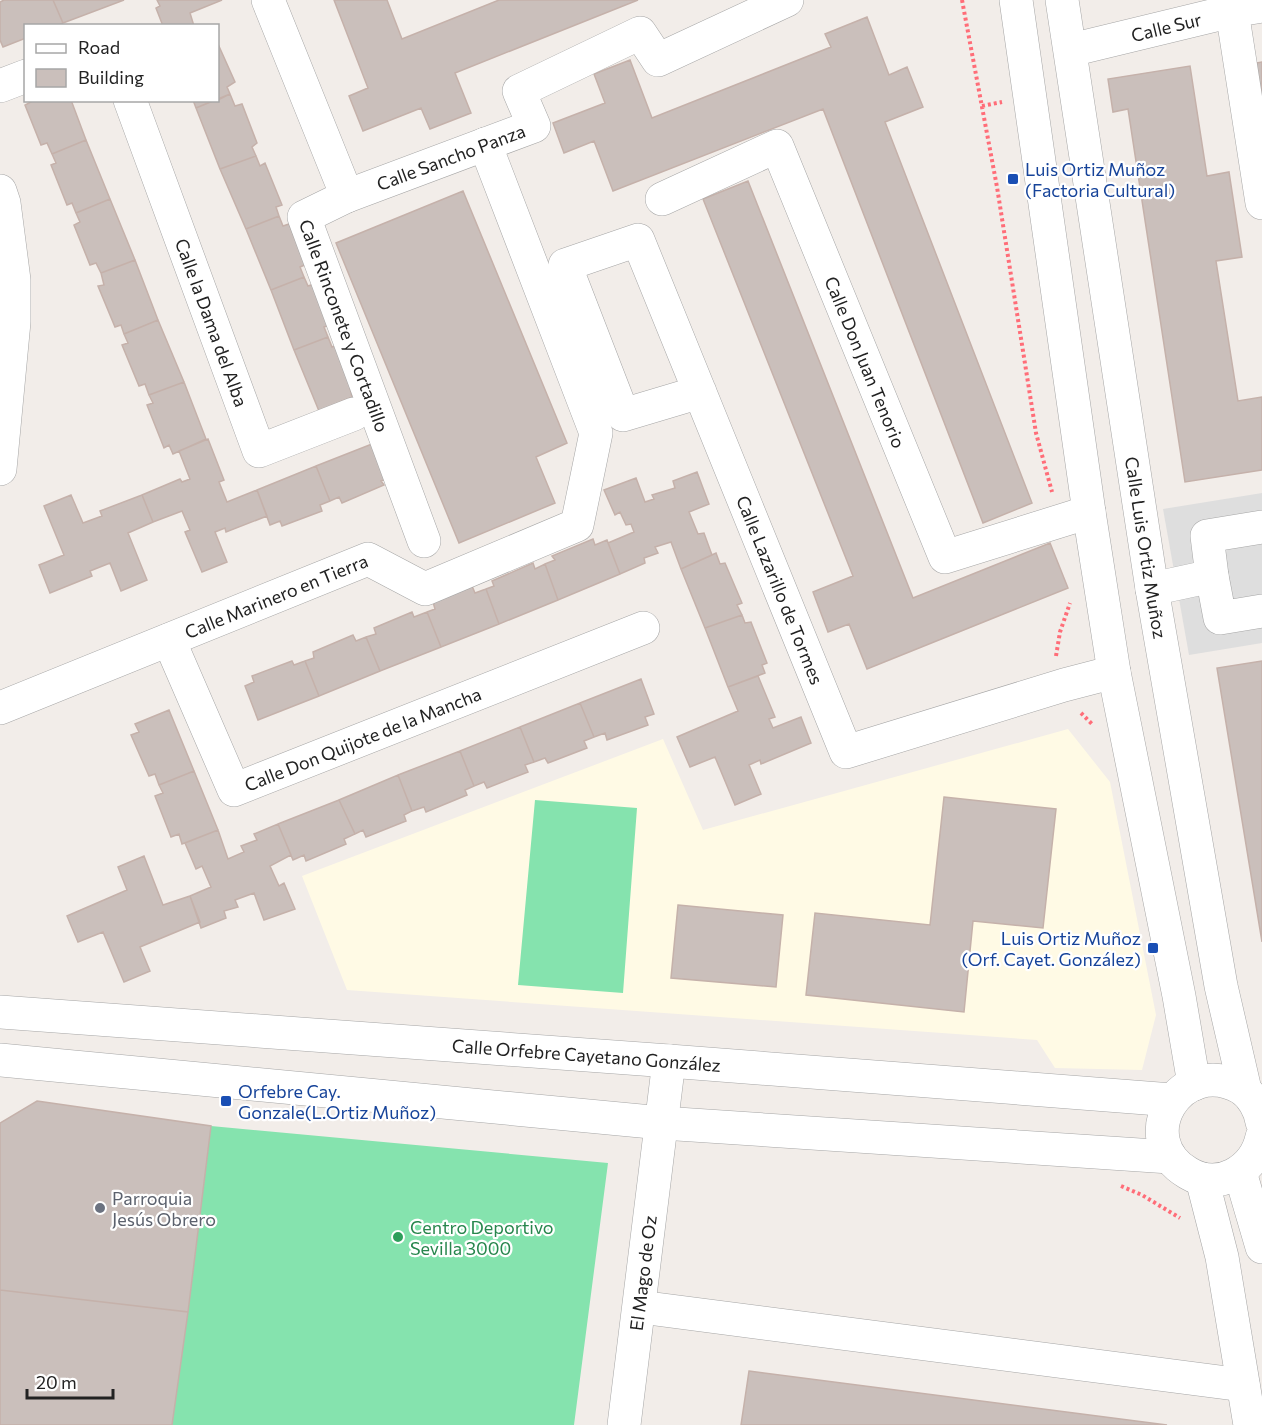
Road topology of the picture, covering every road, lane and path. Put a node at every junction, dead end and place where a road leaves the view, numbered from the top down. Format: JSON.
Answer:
{"nodes":[{"id":1,"x":268,"y":0,"type":"edge"},
{"id":2,"x":787,"y":0,"type":"edge"},
{"id":3,"x":1016,"y":0,"type":"edge"},
{"id":4,"x":1062,"y":0,"type":"edge"},
{"id":5,"x":1247,"y":9,"type":"edge"},
{"id":6,"x":1071,"y":50,"type":"junction"},
{"id":7,"x":24,"y":77,"type":"edge"},
{"id":8,"x":0,"y":86,"type":"edge"},
{"id":9,"x":131,"y":102,"type":"edge"},
{"id":10,"x":485,"y":144,"type":"junction"},
{"id":11,"x":0,"y":191,"type":"edge"},
{"id":12,"x":346,"y":196,"type":"junction"},
{"id":13,"x":662,"y":199,"type":"dead end"},
{"id":14,"x":1262,"y":203,"type":"edge"},
{"id":15,"x":7,"y":290,"type":"edge"},
{"id":16,"x":700,"y":392,"type":"junction"},
{"id":17,"x":354,"y":414,"type":"dead end"},
{"id":18,"x":0,"y":469,"type":"edge"},
{"id":19,"x":1089,"y":512,"type":"junction"},
{"id":20,"x":1262,"y":527,"type":"edge"},
{"id":21,"x":424,"y":541,"type":"dead end"},
{"id":22,"x":1212,"y":576,"type":"junction"},
{"id":23,"x":1152,"y":589,"type":"junction"},
{"id":24,"x":1262,"y":611,"type":"edge"},
{"id":25,"x":643,"y":628,"type":"dead end"},
{"id":26,"x":170,"y":640,"type":"junction"},
{"id":27,"x":1114,"y":672,"type":"junction"},
{"id":28,"x":0,"y":708,"type":"edge"},
{"id":29,"x":0,"y":1012,"type":"edge"},
{"id":30,"x":0,"y":1060,"type":"edge"},
{"id":31,"x":669,"y":1061,"type":"junction"},
{"id":32,"x":1245,"y":1090,"type":"junction"},
{"id":33,"x":1183,"y":1092,"type":"junction"},
{"id":34,"x":1262,"y":1119,"type":"edge"},
{"id":35,"x":662,"y":1123,"type":"junction"},
{"id":36,"x":1262,"y":1137,"type":"edge"},
{"id":37,"x":1170,"y":1157,"type":"junction"},
{"id":38,"x":1240,"y":1172,"type":"junction"},
{"id":39,"x":1203,"y":1179,"type":"junction"},
{"id":40,"x":1262,"y":1247,"type":"edge"},
{"id":41,"x":640,"y":1307,"type":"junction"},
{"id":42,"x":1243,"y":1385,"type":"junction"},
{"id":43,"x":624,"y":1425,"type":"edge"},
{"id":44,"x":1250,"y":1425,"type":"edge"}],
"edges":[{"from":1,"to":12,"type":"street"},
{"from":2,"to":10,"type":"street","name":"Calle Sancho Panza"},
{"from":3,"to":19,"type":"street"},
{"from":4,"to":6,"type":"street","name":"Calle Luis Ortiz Muñoz"},
{"from":5,"to":6,"type":"street","name":"Calle Sur"},
{"from":5,"to":14,"type":"street"},
{"from":6,"to":23,"type":"street","name":"Calle Luis Ortiz Muñoz"},
{"from":7,"to":8,"type":"street"},
{"from":9,"to":17,"type":"street","name":"Calle la Dama del Alba"},
{"from":10,"to":12,"type":"street","name":"Calle Sancho Panza"},
{"from":10,"to":26,"type":"street","name":"Calle Marinero en Tierra"},
{"from":11,"to":15,"type":"street"},
{"from":12,"to":21,"type":"street","name":"Calle Rinconete y Cortadillo"},
{"from":13,"to":19,"type":"street","name":"Calle Don Juan Tenorio"},
{"from":15,"to":18,"type":"street"},
{"from":16,"to":16,"type":"street","name":"Calle Lazarillo de Tormes"},
{"from":16,"to":27,"type":"street","name":"Calle Lazarillo de Tormes"},
{"from":19,"to":27,"type":"street"},
{"from":20,"to":22,"type":"street"},
{"from":22,"to":23,"type":"street"},
{"from":22,"to":24,"type":"street"},
{"from":23,"to":32,"type":"street","name":"Calle Luis Ortiz Muñoz"},
{"from":25,"to":26,"type":"street","name":"Calle Don Quijote de la Mancha"},
{"from":26,"to":28,"type":"street","name":"Calle Marinero en Tierra"},
{"from":27,"to":33,"type":"street"},
{"from":29,"to":31,"type":"street","name":"Calle Orfebre Cayetano González"},
{"from":30,"to":35,"type":"street"},
{"from":31,"to":33,"type":"street","name":"Calle Orfebre Cayetano González"},
{"from":31,"to":35,"type":"street","name":"El Mago de Oz"},
{"from":32,"to":33,"type":"street","name":"Calle Orfebre Cayetano González"},
{"from":32,"to":34,"type":"street","name":"Calle Luis Ortiz Muñoz"},
{"from":33,"to":37,"type":"street"},
{"from":35,"to":37,"type":"street"},
{"from":35,"to":41,"type":"street","name":"El Mago de Oz"},
{"from":36,"to":38,"type":"street"},
{"from":37,"to":39,"type":"street"},
{"from":38,"to":39,"type":"street"},
{"from":38,"to":40,"type":"street"},
{"from":39,"to":42,"type":"street"},
{"from":41,"to":42,"type":"street"},
{"from":41,"to":43,"type":"street","name":"El Mago de Oz"},
{"from":42,"to":44,"type":"street"}]}
